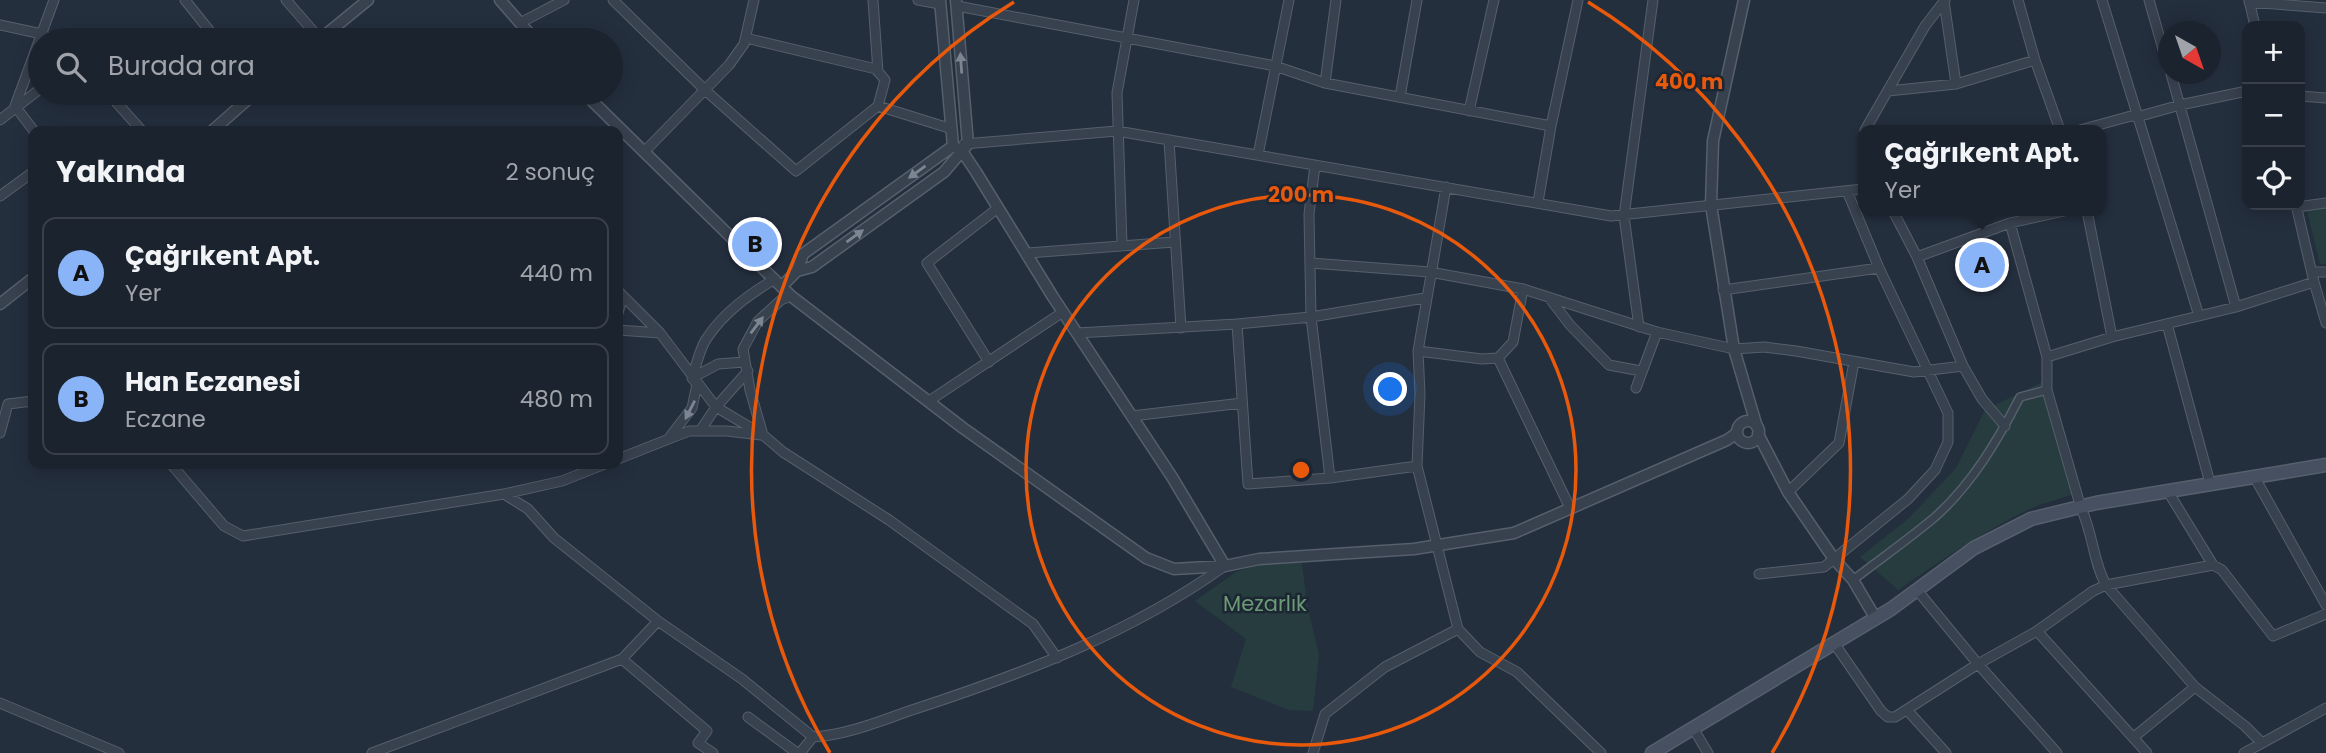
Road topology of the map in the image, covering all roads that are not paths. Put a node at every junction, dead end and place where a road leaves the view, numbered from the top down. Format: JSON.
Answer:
{"nodes":[{"id":1,"x":54,"y":0,"type":"edge"},
{"id":2,"x":185,"y":0,"type":"edge"},
{"id":3,"x":286,"y":0,"type":"edge"},
{"id":4,"x":368,"y":0,"type":"edge"},
{"id":5,"x":500,"y":0,"type":"edge"},
{"id":6,"x":564,"y":0,"type":"edge"},
{"id":7,"x":613,"y":0,"type":"edge"},
{"id":8,"x":754,"y":0,"type":"edge"},
{"id":9,"x":873,"y":0,"type":"edge"},
{"id":10,"x":918,"y":0,"type":"edge"},
{"id":11,"x":1134,"y":0,"type":"edge"},
{"id":12,"x":1289,"y":0,"type":"edge"},
{"id":13,"x":1336,"y":0,"type":"edge"},
{"id":14,"x":1417,"y":0,"type":"edge"},
{"id":15,"x":1494,"y":0,"type":"edge"},
{"id":16,"x":1578,"y":0,"type":"edge"},
{"id":17,"x":1653,"y":0,"type":"edge"},
{"id":18,"x":1744,"y":0,"type":"edge"},
{"id":19,"x":2018,"y":0,"type":"edge"},
{"id":20,"x":2102,"y":0,"type":"edge"},
{"id":21,"x":2148,"y":0,"type":"edge"},
{"id":22,"x":1945,"y":1,"type":"edge"},
{"id":23,"x":2249,"y":1,"type":"edge"},
{"id":24,"x":940,"y":2,"type":"edge"},
{"id":25,"x":957,"y":3,"type":"edge"},
{"id":26,"x":2326,"y":8,"type":"edge"},
{"id":27,"x":2254,"y":21,"type":"edge"},
{"id":28,"x":520,"y":23,"type":"junction"},
{"id":29,"x":0,"y":25,"type":"edge"},
{"id":30,"x":44,"y":28,"type":"edge"},
{"id":31,"x":207,"y":28,"type":"edge"},
{"id":32,"x":309,"y":28,"type":"edge"},
{"id":33,"x":334,"y":28,"type":"edge"},
{"id":34,"x":524,"y":28,"type":"edge"},
{"id":35,"x":28,"y":31,"type":"edge"},
{"id":36,"x":2158,"y":34,"type":"edge"},
{"id":37,"x":746,"y":38,"type":"junction"},
{"id":38,"x":1127,"y":38,"type":"junction"},
{"id":39,"x":2035,"y":60,"type":"junction"},
{"id":40,"x":1275,"y":66,"type":"junction"},
{"id":41,"x":28,"y":71,"type":"edge"},
{"id":42,"x":878,"y":72,"type":"junction"},
{"id":43,"x":1325,"y":83,"type":"junction"},
{"id":44,"x":1956,"y":84,"type":"junction"},
{"id":45,"x":2174,"y":84,"type":"edge"},
{"id":46,"x":705,"y":90,"type":"junction"},
{"id":47,"x":1888,"y":91,"type":"junction"},
{"id":48,"x":2242,"y":92,"type":"edge"},
{"id":49,"x":2305,"y":96,"type":"edge"},
{"id":50,"x":28,"y":97,"type":"edge"},
{"id":51,"x":1400,"y":97,"type":"junction"},
{"id":52,"x":2326,"y":98,"type":"edge"},
{"id":53,"x":119,"y":105,"type":"edge"},
{"id":54,"x":241,"y":105,"type":"edge"},
{"id":55,"x":596,"y":105,"type":"edge"},
{"id":56,"x":2180,"y":105,"type":"junction"},
{"id":57,"x":15,"y":106,"type":"junction"},
{"id":58,"x":878,"y":106,"type":"junction"},
{"id":59,"x":1469,"y":111,"type":"junction"},
{"id":60,"x":2137,"y":117,"type":"junction"},
{"id":61,"x":0,"y":120,"type":"edge"},
{"id":62,"x":1868,"y":125,"type":"edge"},
{"id":63,"x":2058,"y":125,"type":"edge"},
{"id":64,"x":2098,"y":125,"type":"edge"},
{"id":65,"x":30,"y":126,"type":"edge"},
{"id":66,"x":138,"y":126,"type":"edge"},
{"id":67,"x":218,"y":126,"type":"edge"},
{"id":68,"x":618,"y":126,"type":"edge"},
{"id":69,"x":1550,"y":126,"type":"junction"},
{"id":70,"x":952,"y":129,"type":"junction"},
{"id":71,"x":623,"y":131,"type":"edge"},
{"id":72,"x":1117,"y":131,"type":"junction"},
{"id":73,"x":1169,"y":141,"type":"junction"},
{"id":74,"x":961,"y":147,"type":"junction"},
{"id":75,"x":644,"y":152,"type":"junction"},
{"id":76,"x":1258,"y":155,"type":"junction"},
{"id":77,"x":1315,"y":165,"type":"junction"},
{"id":78,"x":28,"y":176,"type":"edge"},
{"id":79,"x":1446,"y":187,"type":"junction"},
{"id":80,"x":1858,"y":189,"type":"edge"},
{"id":81,"x":1847,"y":191,"type":"junction"},
{"id":82,"x":0,"y":196,"type":"edge"},
{"id":83,"x":1538,"y":202,"type":"junction"},
{"id":84,"x":2326,"y":203,"type":"edge"},
{"id":85,"x":1711,"y":205,"type":"junction"},
{"id":86,"x":2305,"y":205,"type":"edge"},
{"id":87,"x":999,"y":208,"type":"junction"},
{"id":88,"x":2297,"y":210,"type":"edge"},
{"id":89,"x":1624,"y":216,"type":"junction"},
{"id":90,"x":1896,"y":216,"type":"edge"},
{"id":91,"x":2042,"y":216,"type":"edge"},
{"id":92,"x":2088,"y":216,"type":"edge"},
{"id":93,"x":2010,"y":223,"type":"junction"},
{"id":94,"x":1174,"y":242,"type":"junction"},
{"id":95,"x":1122,"y":245,"type":"junction"},
{"id":96,"x":1028,"y":253,"type":"junction"},
{"id":97,"x":1917,"y":257,"type":"junction"},
{"id":98,"x":1311,"y":263,"type":"junction"},
{"id":99,"x":1879,"y":268,"type":"junction"},
{"id":100,"x":1430,"y":272,"type":"junction"},
{"id":101,"x":2326,"y":272,"type":"edge"},
{"id":102,"x":2313,"y":277,"type":"junction"},
{"id":103,"x":28,"y":282,"type":"edge"},
{"id":104,"x":778,"y":283,"type":"junction"},
{"id":105,"x":1523,"y":289,"type":"junction"},
{"id":106,"x":1723,"y":290,"type":"junction"},
{"id":107,"x":623,"y":296,"type":"edge"},
{"id":108,"x":791,"y":296,"type":"junction"},
{"id":109,"x":1426,"y":298,"type":"junction"},
{"id":110,"x":1551,"y":300,"type":"junction"},
{"id":111,"x":0,"y":304,"type":"edge"},
{"id":112,"x":2236,"y":307,"type":"junction"},
{"id":113,"x":1063,"y":312,"type":"junction"},
{"id":114,"x":2199,"y":316,"type":"junction"},
{"id":115,"x":1311,"y":317,"type":"junction"},
{"id":116,"x":2326,"y":323,"type":"edge"},
{"id":117,"x":1237,"y":324,"type":"junction"},
{"id":118,"x":2167,"y":324,"type":"junction"},
{"id":119,"x":1639,"y":327,"type":"junction"},
{"id":120,"x":1181,"y":328,"type":"junction"},
{"id":121,"x":623,"y":330,"type":"edge"},
{"id":122,"x":1657,"y":332,"type":"junction"},
{"id":123,"x":660,"y":333,"type":"junction"},
{"id":124,"x":1077,"y":333,"type":"junction"},
{"id":125,"x":2112,"y":337,"type":"junction"},
{"id":126,"x":1734,"y":349,"type":"junction"},
{"id":127,"x":1418,"y":351,"type":"junction"},
{"id":128,"x":2047,"y":357,"type":"junction"},
{"id":129,"x":1498,"y":358,"type":"junction"},
{"id":130,"x":989,"y":362,"type":"junction"},
{"id":131,"x":1854,"y":362,"type":"junction"},
{"id":132,"x":746,"y":366,"type":"junction"},
{"id":133,"x":1963,"y":366,"type":"junction"},
{"id":134,"x":1641,"y":371,"type":"junction"},
{"id":135,"x":1928,"y":371,"type":"junction"},
{"id":136,"x":692,"y":378,"type":"junction"},
{"id":137,"x":1636,"y":388,"type":"dead end"},
{"id":138,"x":1745,"y":388,"type":"junction"},
{"id":139,"x":2046,"y":390,"type":"junction"},
{"id":140,"x":929,"y":401,"type":"junction"},
{"id":141,"x":28,"y":402,"type":"edge"},
{"id":142,"x":1242,"y":403,"type":"junction"},
{"id":143,"x":716,"y":407,"type":"junction"},
{"id":144,"x":1132,"y":416,"type":"junction"},
{"id":145,"x":2005,"y":426,"type":"junction"},
{"id":146,"x":1739,"y":428,"type":"junction"},
{"id":147,"x":1758,"y":430,"type":"junction"},
{"id":148,"x":700,"y":431,"type":"junction"},
{"id":149,"x":0,"y":433,"type":"edge"},
{"id":150,"x":763,"y":435,"type":"junction"},
{"id":151,"x":669,"y":438,"type":"junction"},
{"id":152,"x":1747,"y":443,"type":"junction"},
{"id":153,"x":623,"y":457,"type":"edge"},
{"id":154,"x":1773,"y":464,"type":"junction"},
{"id":155,"x":2326,"y":465,"type":"edge"},
{"id":156,"x":1417,"y":466,"type":"junction"},
{"id":157,"x":177,"y":469,"type":"edge"},
{"id":158,"x":592,"y":469,"type":"edge"},
{"id":159,"x":1330,"y":478,"type":"junction"},
{"id":160,"x":2255,"y":478,"type":"junction"},
{"id":161,"x":2210,"y":483,"type":"junction"},
{"id":162,"x":2167,"y":491,"type":"junction"},
{"id":163,"x":1787,"y":492,"type":"junction"},
{"id":164,"x":504,"y":494,"type":"junction"},
{"id":165,"x":1570,"y":508,"type":"junction"},
{"id":166,"x":2081,"y":508,"type":"junction"},
{"id":167,"x":1438,"y":544,"type":"junction"},
{"id":168,"x":1834,"y":559,"type":"junction"},
{"id":169,"x":2213,"y":565,"type":"junction"},
{"id":170,"x":1225,"y":566,"type":"junction"},
{"id":171,"x":1759,"y":574,"type":"dead end"},
{"id":172,"x":1853,"y":580,"type":"junction"},
{"id":173,"x":2106,"y":585,"type":"junction"},
{"id":174,"x":1917,"y":590,"type":"junction"},
{"id":175,"x":2326,"y":605,"type":"edge"},
{"id":176,"x":2326,"y":614,"type":"edge"},
{"id":177,"x":1876,"y":619,"type":"junction"},
{"id":178,"x":658,"y":621,"type":"junction"},
{"id":179,"x":1458,"y":629,"type":"junction"},
{"id":180,"x":2037,"y":631,"type":"junction"},
{"id":181,"x":1835,"y":643,"type":"junction"},
{"id":182,"x":1057,"y":658,"type":"junction"},
{"id":183,"x":622,"y":659,"type":"junction"},
{"id":184,"x":1978,"y":664,"type":"junction"},
{"id":185,"x":2195,"y":687,"type":"junction"},
{"id":186,"x":0,"y":703,"type":"edge"},
{"id":187,"x":2326,"y":708,"type":"edge"},
{"id":188,"x":1907,"y":710,"type":"junction"},
{"id":189,"x":748,"y":717,"type":"dead end"},
{"id":190,"x":1693,"y":728,"type":"junction"},
{"id":191,"x":813,"y":737,"type":"junction"},
{"id":192,"x":2134,"y":737,"type":"junction"},
{"id":193,"x":2262,"y":743,"type":"junction"},
{"id":194,"x":119,"y":753,"type":"edge"},
{"id":195,"x":372,"y":753,"type":"edge"},
{"id":196,"x":713,"y":753,"type":"edge"},
{"id":197,"x":799,"y":753,"type":"edge"},
{"id":198,"x":1313,"y":753,"type":"edge"},
{"id":199,"x":1601,"y":753,"type":"edge"},
{"id":200,"x":1651,"y":753,"type":"edge"},
{"id":201,"x":1708,"y":753,"type":"edge"},
{"id":202,"x":1946,"y":753,"type":"edge"},
{"id":203,"x":2057,"y":753,"type":"edge"},
{"id":204,"x":2147,"y":753,"type":"edge"},
{"id":205,"x":2244,"y":753,"type":"edge"}],
"edges":[{"from":1,"to":30,"type":"street"},
{"from":2,"to":31,"type":"street"},
{"from":3,"to":32,"type":"street"},
{"from":4,"to":33,"type":"street"},
{"from":5,"to":28,"type":"street"},
{"from":6,"to":28,"type":"street"},
{"from":7,"to":46,"type":"street"},
{"from":8,"to":37,"type":"street"},
{"from":9,"to":42,"type":"street"},
{"from":10,"to":24,"type":"street"},
{"from":11,"to":38,"type":"street"},
{"from":12,"to":40,"type":"street"},
{"from":13,"to":43,"type":"street"},
{"from":14,"to":51,"type":"street"},
{"from":15,"to":59,"type":"street"},
{"from":16,"to":69,"type":"street"},
{"from":17,"to":89,"type":"street"},
{"from":18,"to":85,"type":"street"},
{"from":19,"to":39,"type":"street"},
{"from":20,"to":60,"type":"street"},
{"from":21,"to":36,"type":"street"},
{"from":22,"to":44,"type":"street"},
{"from":22,"to":47,"type":"street"},
{"from":23,"to":26,"type":"street"},
{"from":23,"to":27,"type":"street"},
{"from":24,"to":70,"type":"street"},
{"from":25,"to":38,"type":"street"},
{"from":74,"to":25,"type":"street","one_way":true},
{"from":28,"to":34,"type":"street"},
{"from":29,"to":35,"type":"street"},
{"from":37,"to":42,"type":"street"},
{"from":37,"to":46,"type":"street"},
{"from":38,"to":40,"type":"street"},
{"from":38,"to":72,"type":"street"},
{"from":39,"to":44,"type":"street"},
{"from":39,"to":63,"type":"street"},
{"from":40,"to":43,"type":"street"},
{"from":40,"to":76,"type":"street"},
{"from":41,"to":57,"type":"street"},
{"from":42,"to":58,"type":"street"},
{"from":43,"to":51,"type":"street"},
{"from":44,"to":47,"type":"street"},
{"from":45,"to":56,"type":"street"},
{"from":46,"to":58,"type":"street"},
{"from":46,"to":75,"type":"street"},
{"from":47,"to":62,"type":"street"},
{"from":48,"to":56,"type":"street"},
{"from":49,"to":52,"type":"street"},
{"from":50,"to":57,"type":"street"},
{"from":51,"to":59,"type":"street"},
{"from":53,"to":66,"type":"street"},
{"from":54,"to":67,"type":"street"},
{"from":55,"to":68,"type":"street"},
{"from":56,"to":60,"type":"street"},
{"from":56,"to":112,"type":"street"},
{"from":57,"to":61,"type":"street"},
{"from":57,"to":65,"type":"street"},
{"from":58,"to":70,"type":"street"},
{"from":59,"to":69,"type":"street"},
{"from":60,"to":64,"type":"street"},
{"from":60,"to":114,"type":"street"},
{"from":69,"to":83,"type":"street"},
{"from":70,"to":74,"type":"street"},
{"from":71,"to":75,"type":"street"},
{"from":72,"to":73,"type":"street"},
{"from":72,"to":74,"type":"street"},
{"from":72,"to":95,"type":"street"},
{"from":73,"to":76,"type":"street"},
{"from":73,"to":94,"type":"street"},
{"from":74,"to":87,"type":"street"},
{"from":74,"to":104,"type":"street"},
{"from":75,"to":104,"type":"street"},
{"from":76,"to":77,"type":"street"},
{"from":77,"to":79,"type":"street"},
{"from":77,"to":98,"type":"street"},
{"from":78,"to":82,"type":"street"},
{"from":79,"to":83,"type":"street"},
{"from":79,"to":100,"type":"street"},
{"from":80,"to":81,"type":"street"},
{"from":81,"to":85,"type":"street"},
{"from":81,"to":99,"type":"street"},
{"from":83,"to":89,"type":"street"},
{"from":84,"to":86,"type":"street"},
{"from":85,"to":89,"type":"street"},
{"from":85,"to":106,"type":"street"},
{"from":87,"to":96,"type":"street"},
{"from":87,"to":130,"type":"street"},
{"from":88,"to":102,"type":"street"},
{"from":89,"to":119,"type":"street"},
{"from":90,"to":97,"type":"street"},
{"from":91,"to":93,"type":"street"},
{"from":92,"to":125,"type":"street"},
{"from":93,"to":97,"type":"street"},
{"from":93,"to":128,"type":"street"},
{"from":94,"to":95,"type":"street"},
{"from":94,"to":120,"type":"street"},
{"from":95,"to":96,"type":"street"},
{"from":96,"to":113,"type":"street"},
{"from":97,"to":133,"type":"street"},
{"from":98,"to":100,"type":"street"},
{"from":98,"to":115,"type":"street"},
{"from":99,"to":106,"type":"street"},
{"from":99,"to":135,"type":"street"},
{"from":100,"to":105,"type":"street"},
{"from":100,"to":109,"type":"street"},
{"from":101,"to":102,"type":"street"},
{"from":102,"to":112,"type":"street"},
{"from":102,"to":116,"type":"street"},
{"from":103,"to":111,"type":"street"},
{"from":104,"to":108,"type":"street"},
{"from":104,"to":136,"type":"street"},
{"from":105,"to":110,"type":"street"},
{"from":105,"to":129,"type":"street"},
{"from":106,"to":126,"type":"street"},
{"from":107,"to":123,"type":"street"},
{"from":132,"to":108,"type":"street","one_way":true},
{"from":108,"to":140,"type":"street"},
{"from":109,"to":115,"type":"street"},
{"from":109,"to":127,"type":"street"},
{"from":110,"to":119,"type":"street"},
{"from":110,"to":134,"type":"street"},
{"from":112,"to":114,"type":"street"},
{"from":113,"to":124,"type":"street"},
{"from":113,"to":130,"type":"street"},
{"from":114,"to":118,"type":"street"},
{"from":115,"to":117,"type":"street"},
{"from":115,"to":159,"type":"street"},
{"from":117,"to":120,"type":"street"},
{"from":117,"to":142,"type":"street"},
{"from":118,"to":125,"type":"street"},
{"from":118,"to":161,"type":"street"},
{"from":119,"to":122,"type":"street"},
{"from":120,"to":124,"type":"street"},
{"from":121,"to":123,"type":"street"},
{"from":122,"to":126,"type":"street"},
{"from":122,"to":134,"type":"street"},
{"from":123,"to":136,"type":"street"},
{"from":124,"to":144,"type":"street"},
{"from":125,"to":128,"type":"street"},
{"from":126,"to":131,"type":"street"},
{"from":126,"to":138,"type":"street"},
{"from":127,"to":129,"type":"street"},
{"from":127,"to":156,"type":"street"},
{"from":128,"to":139,"type":"street"},
{"from":129,"to":165,"type":"street"},
{"from":130,"to":140,"type":"street"},
{"from":131,"to":135,"type":"street"},
{"from":131,"to":163,"type":"street"},
{"from":132,"to":136,"type":"street"},
{"from":132,"to":143,"type":"street"},
{"from":132,"to":150,"type":"street"},
{"from":133,"to":135,"type":"street"},
{"from":133,"to":145,"type":"street"},
{"from":134,"to":137,"type":"street"},
{"from":135,"to":168,"type":"street"},
{"from":136,"to":143,"type":"street"},
{"from":136,"to":151,"type":"street","one_way":true},
{"from":138,"to":146,"type":"street"},
{"from":138,"to":147,"type":"street"},
{"from":139,"to":145,"type":"street"},
{"from":139,"to":166,"type":"street"},
{"from":140,"to":170,"type":"street"},
{"from":141,"to":149,"type":"street"},
{"from":142,"to":144,"type":"street"},
{"from":142,"to":159,"type":"street"},
{"from":143,"to":148,"type":"street"},
{"from":143,"to":150,"type":"street"},
{"from":144,"to":170,"type":"street"},
{"from":145,"to":172,"type":"street"},
{"from":146,"to":147,"type":"street"},
{"from":146,"to":152,"type":"street"},
{"from":146,"to":165,"type":"street"},
{"from":147,"to":152,"type":"street"},
{"from":147,"to":154,"type":"street"},
{"from":148,"to":150,"type":"street"},
{"from":148,"to":151,"type":"street"},
{"from":150,"to":182,"type":"street"},
{"from":151,"to":153,"type":"street"},
{"from":152,"to":154,"type":"street"},
{"from":154,"to":163,"type":"street"},
{"from":155,"to":160,"type":"main road"},
{"from":156,"to":159,"type":"street"},
{"from":156,"to":167,"type":"street"},
{"from":157,"to":164,"type":"street"},
{"from":158,"to":164,"type":"street"},
{"from":160,"to":161,"type":"main road"},
{"from":160,"to":175,"type":"street"},
{"from":161,"to":162,"type":"main road"},
{"from":162,"to":166,"type":"main road"},
{"from":162,"to":169,"type":"street"},
{"from":163,"to":168,"type":"street"},
{"from":164,"to":178,"type":"street"},
{"from":165,"to":167,"type":"street"},
{"from":166,"to":173,"type":"street"},
{"from":166,"to":174,"type":"main road"},
{"from":167,"to":170,"type":"street"},
{"from":167,"to":179,"type":"street"},
{"from":168,"to":171,"type":"street"},
{"from":168,"to":172,"type":"street"},
{"from":169,"to":173,"type":"street"},
{"from":169,"to":176,"type":"street"},
{"from":170,"to":182,"type":"street"},
{"from":172,"to":177,"type":"street"},
{"from":173,"to":180,"type":"street"},
{"from":173,"to":185,"type":"street"},
{"from":174,"to":177,"type":"main road"},
{"from":174,"to":184,"type":"street"},
{"from":177,"to":181,"type":"main road"},
{"from":178,"to":183,"type":"street"},
{"from":178,"to":191,"type":"street"},
{"from":179,"to":198,"type":"street"},
{"from":179,"to":199,"type":"street"},
{"from":180,"to":184,"type":"street"},
{"from":180,"to":192,"type":"street"},
{"from":181,"to":188,"type":"street"},
{"from":181,"to":190,"type":"main road"},
{"from":182,"to":191,"type":"street"},
{"from":183,"to":195,"type":"street"},
{"from":183,"to":196,"type":"street"},
{"from":184,"to":188,"type":"street"},
{"from":184,"to":203,"type":"street"},
{"from":185,"to":192,"type":"street"},
{"from":185,"to":193,"type":"street"},
{"from":186,"to":194,"type":"street"},
{"from":187,"to":193,"type":"street"},
{"from":188,"to":202,"type":"street"},
{"from":189,"to":197,"type":"street"},
{"from":190,"to":200,"type":"main road"},
{"from":190,"to":201,"type":"street"},
{"from":191,"to":197,"type":"street"},
{"from":192,"to":204,"type":"street"},
{"from":193,"to":205,"type":"street"}]}
